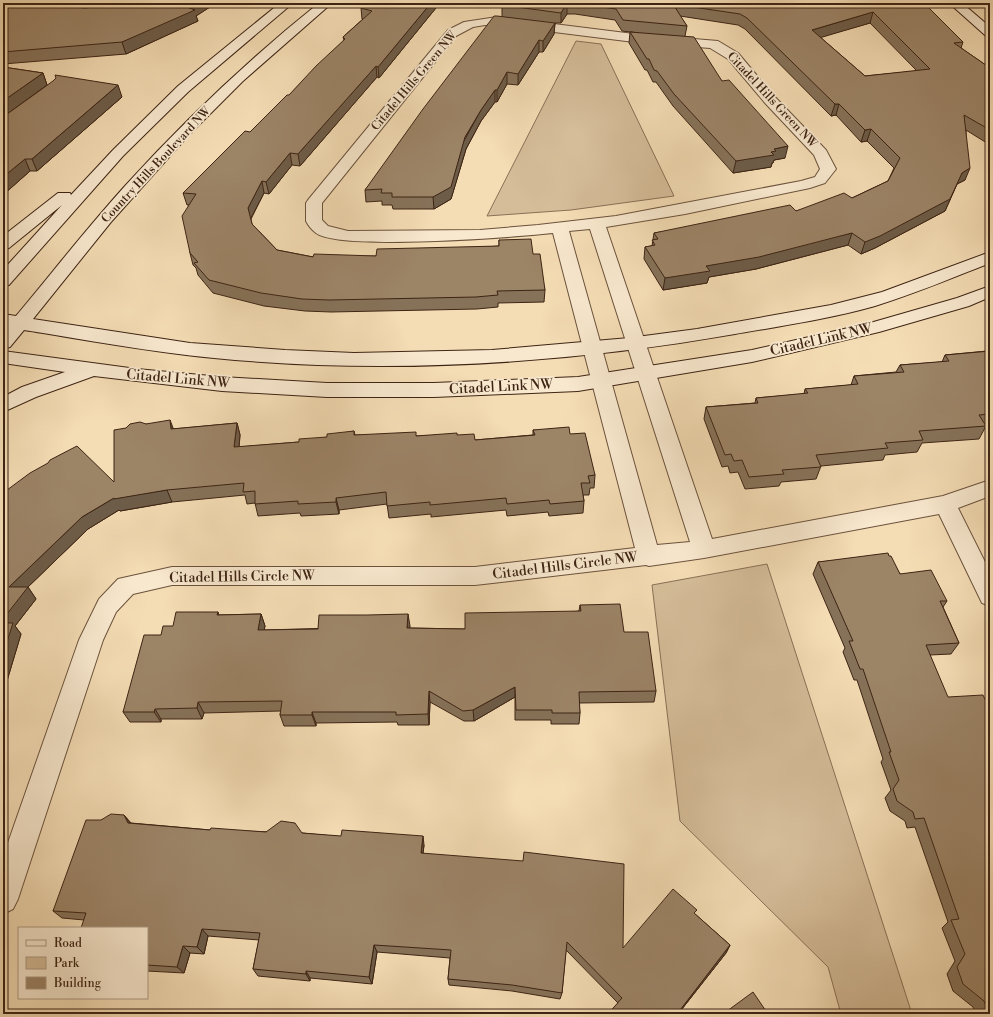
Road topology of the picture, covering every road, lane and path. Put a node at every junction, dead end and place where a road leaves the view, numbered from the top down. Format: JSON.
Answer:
{"nodes":[{"id":1,"x":287,"y":3,"type":"edge"},
{"id":2,"x":326,"y":3,"type":"edge"},
{"id":3,"x":955,"y":3,"type":"edge"},
{"id":4,"x":990,"y":33,"type":"edge"},
{"id":5,"x":118,"y":153,"type":"junction"},
{"id":6,"x":597,"y":224,"type":"junction"},
{"id":7,"x":560,"y":228,"type":"junction"},
{"id":8,"x":3,"y":244,"type":"edge"},
{"id":9,"x":990,"y":257,"type":"edge"},
{"id":10,"x":3,"y":281,"type":"edge"},
{"id":11,"x":990,"y":291,"type":"edge"},
{"id":12,"x":11,"y":321,"type":"edge"},
{"id":13,"x":637,"y":342,"type":"junction"},
{"id":14,"x":3,"y":343,"type":"edge"},
{"id":15,"x":593,"y":348,"type":"junction"},
{"id":16,"x":3,"y":357,"type":"edge"},
{"id":17,"x":92,"y":370,"type":"junction"},
{"id":18,"x":647,"y":374,"type":"junction"},
{"id":19,"x":602,"y":381,"type":"junction"},
{"id":20,"x":3,"y":405,"type":"edge"},
{"id":21,"x":990,"y":488,"type":"edge"},
{"id":22,"x":945,"y":504,"type":"junction"},
{"id":23,"x":704,"y":549,"type":"junction"},
{"id":24,"x":649,"y":556,"type":"junction"},
{"id":25,"x":990,"y":596,"type":"edge"},
{"id":26,"x":3,"y":899,"type":"edge"}],
"edges":[{"from":1,"to":5,"type":"street"},
{"from":2,"to":12,"type":"street","name":"Country Hills Boulevard NW"},
{"from":3,"to":4,"type":"street"},
{"from":5,"to":8,"type":"street"},
{"from":5,"to":10,"type":"street"},
{"from":6,"to":7,"type":"street","name":"Citadel Hills Green NW"},
{"from":6,"to":7,"type":"street","name":"Citadel Hills Green NW"},
{"from":6,"to":13,"type":"street"},
{"from":7,"to":15,"type":"street"},
{"from":9,"to":13,"type":"street","name":"Citadel Link NW"},
{"from":11,"to":18,"type":"street","name":"Citadel Link NW"},
{"from":12,"to":14,"type":"street","name":"Country Hills Boulevard NW"},
{"from":12,"to":15,"type":"street","name":"Citadel Link NW"},
{"from":13,"to":15,"type":"street","name":"Citadel Link NW"},
{"from":13,"to":18,"type":"street"},
{"from":15,"to":19,"type":"street","name":"Citadel Hills Circle NW"},
{"from":16,"to":17,"type":"street","name":"Citadel Link NW"},
{"from":17,"to":19,"type":"street","name":"Citadel Link NW"},
{"from":17,"to":20,"type":"street"},
{"from":18,"to":19,"type":"street","name":"Citadel Link NW"},
{"from":18,"to":23,"type":"street"},
{"from":19,"to":24,"type":"street","name":"Citadel Hills Circle NW"},
{"from":21,"to":22,"type":"street","name":"Citadel Hills Circle NW"},
{"from":22,"to":23,"type":"street","name":"Citadel Hills Circle NW"},
{"from":22,"to":25,"type":"street"},
{"from":23,"to":24,"type":"street","name":"Citadel Hills Circle NW"},
{"from":24,"to":26,"type":"street","name":"Citadel Hills Circle NW"}]}
